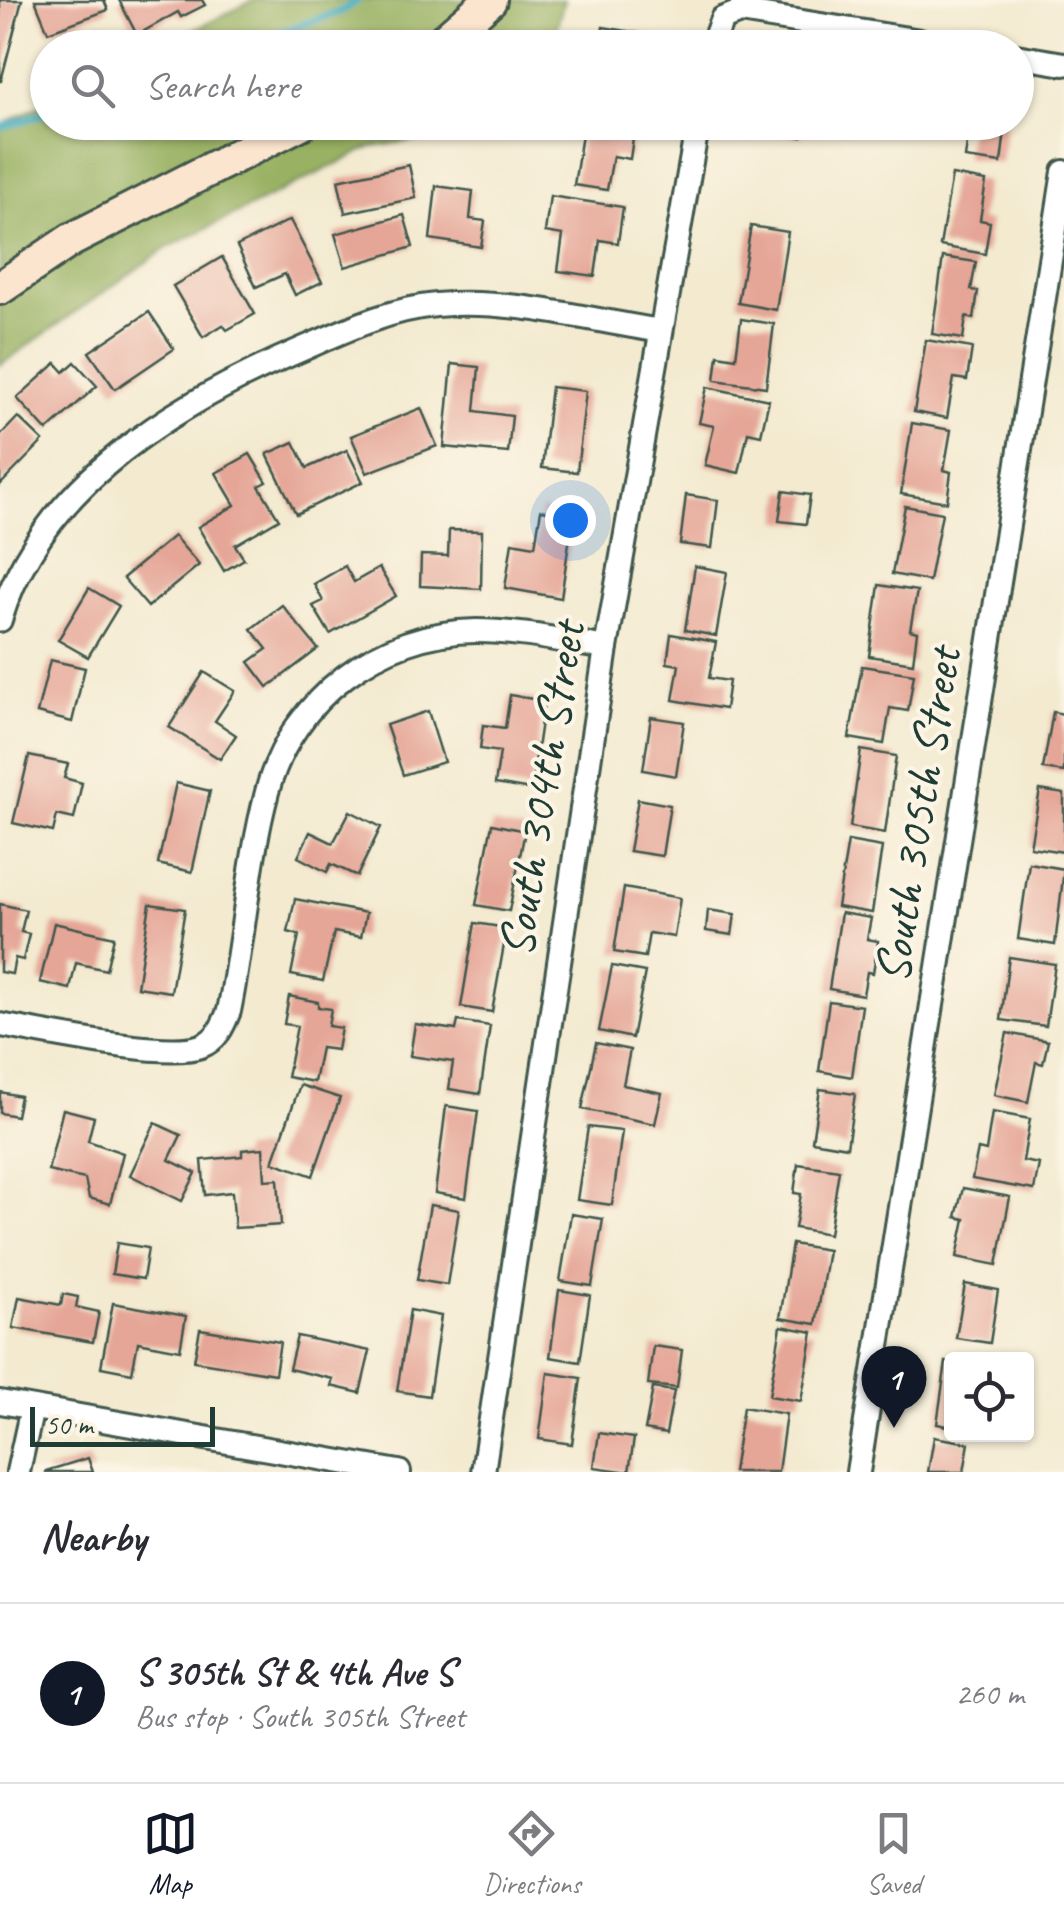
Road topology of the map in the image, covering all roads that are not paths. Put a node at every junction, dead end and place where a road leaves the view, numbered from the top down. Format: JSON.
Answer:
{"nodes":[{"id":1,"x":490,"y":0,"type":"edge"},
{"id":2,"x":456,"y":30,"type":"edge"},
{"id":3,"x":718,"y":30,"type":"edge"},
{"id":4,"x":858,"y":30,"type":"edge"},
{"id":5,"x":1034,"y":59,"type":"edge"},
{"id":6,"x":1064,"y":64,"type":"edge"},
{"id":7,"x":268,"y":140,"type":"edge"},
{"id":8,"x":695,"y":140,"type":"edge"},
{"id":9,"x":1064,"y":172,"type":"edge"},
{"id":10,"x":0,"y":288,"type":"edge"},
{"id":11,"x":661,"y":332,"type":"junction"},
{"id":12,"x":0,"y":620,"type":"edge"},
{"id":13,"x":606,"y":648,"type":"junction"},
{"id":14,"x":0,"y":1025,"type":"edge"},
{"id":15,"x":0,"y":1402,"type":"edge"},
{"id":16,"x":32,"y":1408,"type":"junction"},
{"id":17,"x":18,"y":1472,"type":"edge"},
{"id":18,"x":399,"y":1472,"type":"edge"},
{"id":19,"x":483,"y":1472,"type":"edge"},
{"id":20,"x":858,"y":1472,"type":"edge"}],
"edges":[{"from":1,"to":2,"type":"main road"},
{"from":3,"to":4,"type":"street"},
{"from":5,"to":6,"type":"street"},
{"from":7,"to":10,"type":"main road"},
{"from":8,"to":11,"type":"street","name":"South 304th Street"},
{"from":9,"to":20,"type":"street","name":"South 305th Street"},
{"from":11,"to":12,"type":"street"},
{"from":11,"to":13,"type":"street","name":"South 304th Street"},
{"from":13,"to":14,"type":"street"},
{"from":13,"to":19,"type":"street","name":"South 304th Street"},
{"from":15,"to":16,"type":"street"},
{"from":16,"to":17,"type":"street"},
{"from":16,"to":18,"type":"street"}]}
